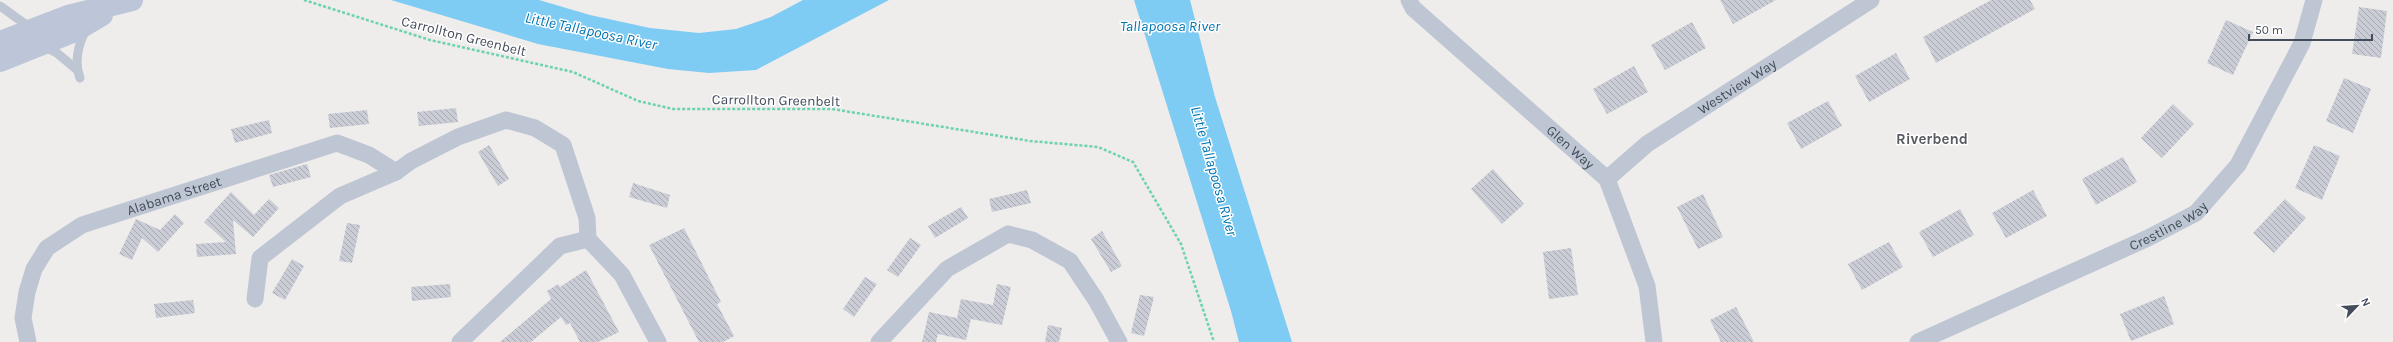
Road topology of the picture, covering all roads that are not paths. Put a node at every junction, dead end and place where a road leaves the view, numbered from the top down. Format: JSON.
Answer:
{"nodes":[{"id":1,"x":1409,"y":0,"type":"edge"},
{"id":2,"x":1871,"y":0,"type":"edge"},
{"id":3,"x":2314,"y":0,"type":"edge"},
{"id":4,"x":126,"y":2,"type":"edge"},
{"id":5,"x":0,"y":6,"type":"edge"},
{"id":6,"x":90,"y":22,"type":"junction"},
{"id":7,"x":36,"y":37,"type":"junction"},
{"id":8,"x":0,"y":42,"type":"edge"},
{"id":9,"x":0,"y":61,"type":"edge"},
{"id":10,"x":396,"y":172,"type":"junction"},
{"id":11,"x":1607,"y":179,"type":"junction"},
{"id":12,"x":588,"y":239,"type":"junction"},
{"id":13,"x":255,"y":299,"type":"dead end"},
{"id":14,"x":28,"y":342,"type":"edge"},
{"id":15,"x":460,"y":342,"type":"edge"},
{"id":16,"x":658,"y":342,"type":"edge"},
{"id":17,"x":879,"y":342,"type":"edge"},
{"id":18,"x":1119,"y":342,"type":"edge"},
{"id":19,"x":1654,"y":342,"type":"edge"},
{"id":20,"x":1918,"y":342,"type":"edge"}],
"edges":[{"from":1,"to":11,"type":"street","name":"Glen Way"},
{"from":2,"to":11,"type":"street","name":"Westview Way"},
{"from":3,"to":20,"type":"street","name":"Crestline Way"},
{"from":4,"to":6,"type":"main road"},
{"from":4,"to":7,"type":"main road"},
{"from":5,"to":7,"type":"lane"},
{"from":6,"to":7,"type":"main road"},
{"from":6,"to":7,"type":"lane"},
{"from":7,"to":8,"type":"main road"},
{"from":7,"to":9,"type":"main road"},
{"from":10,"to":12,"type":"street"},
{"from":10,"to":13,"type":"street"},
{"from":10,"to":14,"type":"street","name":"Alabama Street"},
{"from":11,"to":19,"type":"street","name":"Glen Way"},
{"from":12,"to":15,"type":"street"},
{"from":12,"to":16,"type":"street"},
{"from":17,"to":18,"type":"street"}]}
